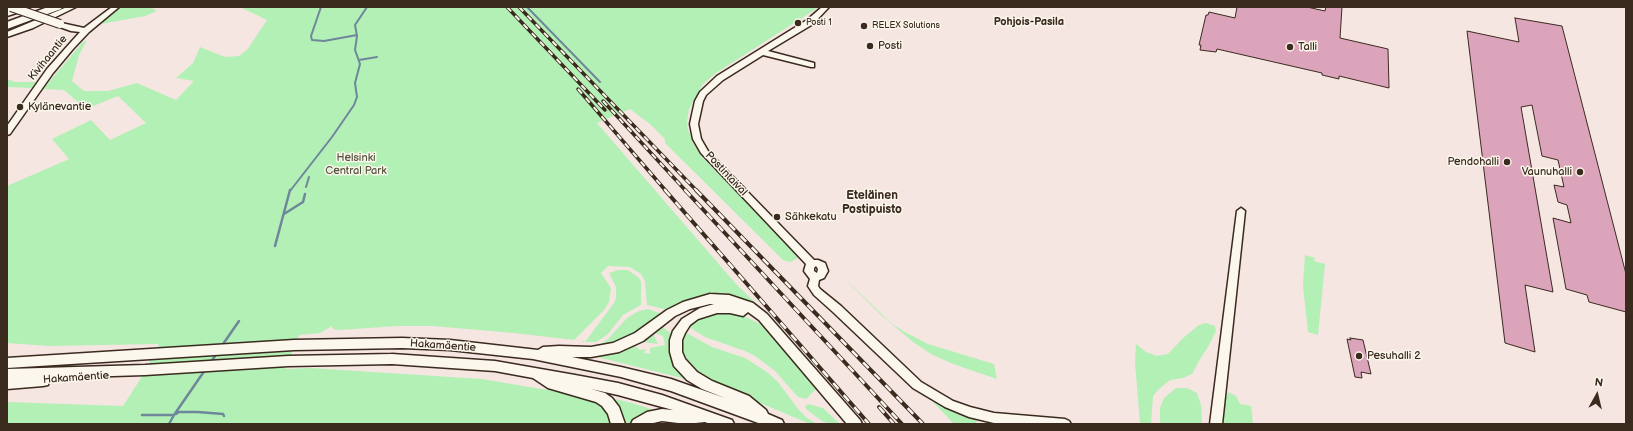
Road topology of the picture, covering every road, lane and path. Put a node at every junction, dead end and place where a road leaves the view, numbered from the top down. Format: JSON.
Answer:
{"nodes":[{"id":1,"x":11,"y":7,"type":"edge"},
{"id":2,"x":25,"y":7,"type":"edge"},
{"id":3,"x":40,"y":7,"type":"edge"},
{"id":4,"x":57,"y":7,"type":"edge"},
{"id":5,"x":73,"y":7,"type":"edge"},
{"id":6,"x":116,"y":7,"type":"edge"},
{"id":7,"x":826,"y":7,"type":"edge"},
{"id":8,"x":7,"y":14,"type":"edge"},
{"id":9,"x":7,"y":19,"type":"edge"},
{"id":10,"x":7,"y":26,"type":"edge"},
{"id":11,"x":86,"y":30,"type":"junction"},
{"id":12,"x":7,"y":35,"type":"edge"},
{"id":13,"x":762,"y":52,"type":"junction"},
{"id":14,"x":811,"y":65,"type":"dead end"},
{"id":15,"x":7,"y":132,"type":"edge"},
{"id":16,"x":1241,"y":211,"type":"dead end"},
{"id":17,"x":775,"y":332,"type":"junction"},
{"id":18,"x":533,"y":354,"type":"junction"},
{"id":19,"x":7,"y":355,"type":"edge"},
{"id":20,"x":98,"y":358,"type":"junction"},
{"id":21,"x":7,"y":362,"type":"edge"},
{"id":22,"x":145,"y":370,"type":"junction"},
{"id":23,"x":530,"y":372,"type":"junction"},
{"id":24,"x":7,"y":374,"type":"edge"},
{"id":25,"x":7,"y":383,"type":"edge"},
{"id":26,"x":708,"y":417,"type":"junction"},
{"id":27,"x":773,"y":422,"type":"edge"},
{"id":28,"x":618,"y":424,"type":"edge"},
{"id":29,"x":638,"y":424,"type":"edge"},
{"id":30,"x":727,"y":424,"type":"edge"},
{"id":31,"x":855,"y":424,"type":"edge"},
{"id":32,"x":1065,"y":424,"type":"edge"},
{"id":33,"x":1216,"y":424,"type":"edge"}],
"edges":[{"from":1,"to":11,"type":"street","bridge":true},
{"from":2,"to":8,"type":"highway"},
{"from":3,"to":9,"type":"highway"},
{"from":4,"to":10,"type":"highway"},
{"from":5,"to":12,"type":"street"},
{"from":6,"to":11,"type":"street","name":"Kivihaantie"},
{"from":7,"to":13,"type":"street","name":"Postintaival"},
{"from":11,"to":15,"type":"street","name":"Kivihaantie"},
{"from":13,"to":14,"type":"street"},
{"from":13,"to":32,"type":"street","name":"Postintaival"},
{"from":16,"to":33,"type":"street"},
{"from":17,"to":18,"type":"main road"},
{"from":17,"to":27,"type":"main road"},
{"from":17,"to":31,"type":"main road"},
{"from":18,"to":20,"type":"main road","name":"Hakamäentie"},
{"from":18,"to":27,"type":"main road","name":"Hakamäentie"},
{"from":19,"to":20,"type":"main road","name":"Hakamäentie"},
{"from":20,"to":21,"type":"main road","name":"Hakamäentie"},
{"from":22,"to":23,"type":"main road","name":"Hakamäentie"},
{"from":22,"to":24,"type":"main road","name":"Hakamäentie"},
{"from":22,"to":25,"type":"main road","name":"Hakamäentie"},
{"from":23,"to":26,"type":"main road","name":"Hakamäentie"},
{"from":23,"to":28,"type":"main road"},
{"from":26,"to":29,"type":"main road"},
{"from":26,"to":30,"type":"main road","name":"Hakamäentie"}]}
